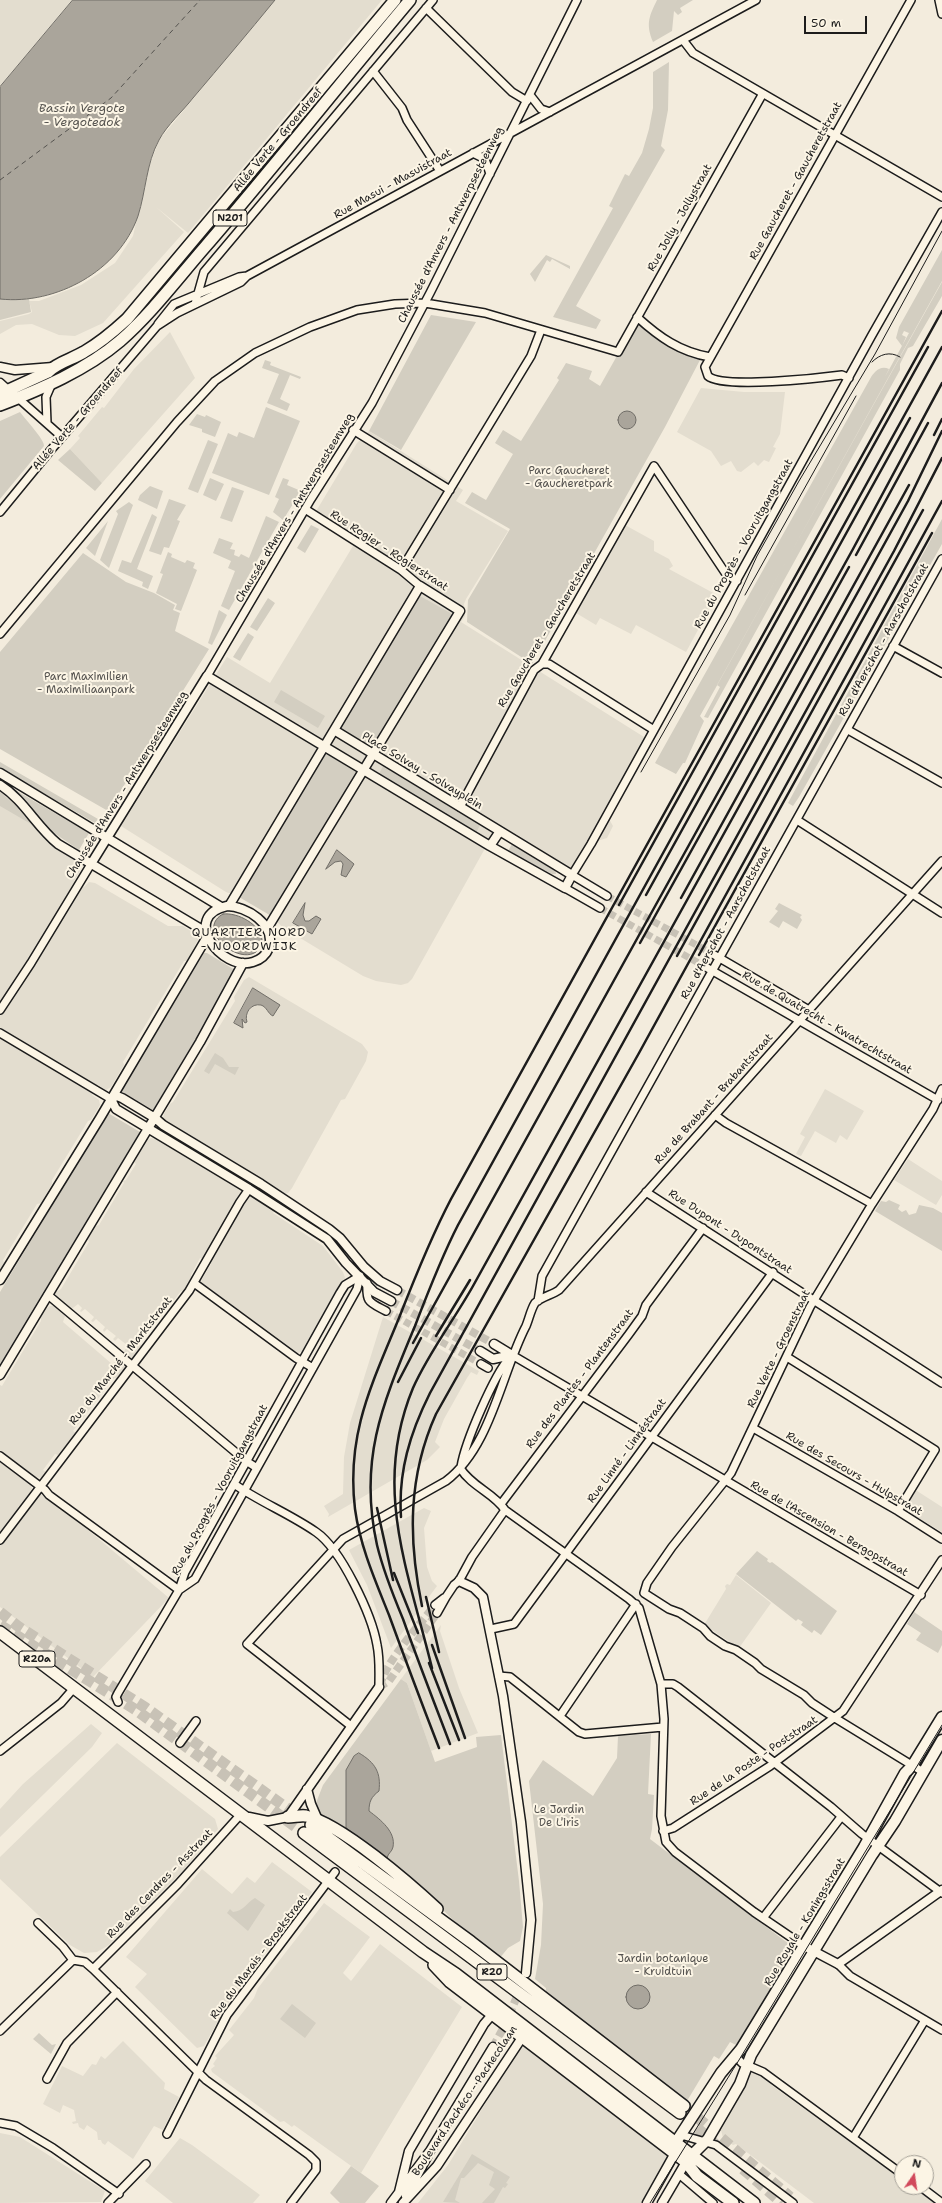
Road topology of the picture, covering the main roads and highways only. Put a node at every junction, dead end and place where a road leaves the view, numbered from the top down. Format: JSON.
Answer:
{"nodes":[{"id":1,"x":395,"y":0,"type":"edge"},
{"id":2,"x":410,"y":0,"type":"edge"},
{"id":3,"x":2,"y":389,"type":"edge"},
{"id":4,"x":0,"y":405,"type":"edge"},
{"id":5,"x":0,"y":1632,"type":"edge"},
{"id":6,"x":942,"y":1717,"type":"edge"},
{"id":7,"x":942,"y":1740,"type":"edge"},
{"id":8,"x":288,"y":1817,"type":"tunnel mouth"},
{"id":9,"x":311,"y":1826,"type":"junction"},
{"id":10,"x":677,"y":2144,"type":"junction"},
{"id":11,"x":689,"y":2158,"type":"junction"},
{"id":12,"x":733,"y":2203,"type":"edge"},
{"id":13,"x":754,"y":2203,"type":"edge"}],
"edges":[{"from":1,"to":3,"type":"main road","name":"Allée Verte - Groendreef","number":"N201"},
{"from":2,"to":4,"type":"main road","name":"Allée Verte - Groendreef","number":"N201"},
{"from":5,"to":10,"type":"main road","number":"R20a"},
{"from":6,"to":10,"type":"main road","name":"Rue Royale - Koningsstraat"},
{"from":7,"to":11,"type":"main road","name":"Rue Royale - Koningsstraat"},
{"from":8,"to":9,"type":"main road","number":"R20"},
{"from":9,"to":9,"type":"main road","number":"R20"},
{"from":10,"to":11,"type":"main road"},
{"from":11,"to":12,"type":"main road"},
{"from":11,"to":13,"type":"main road"}]}
